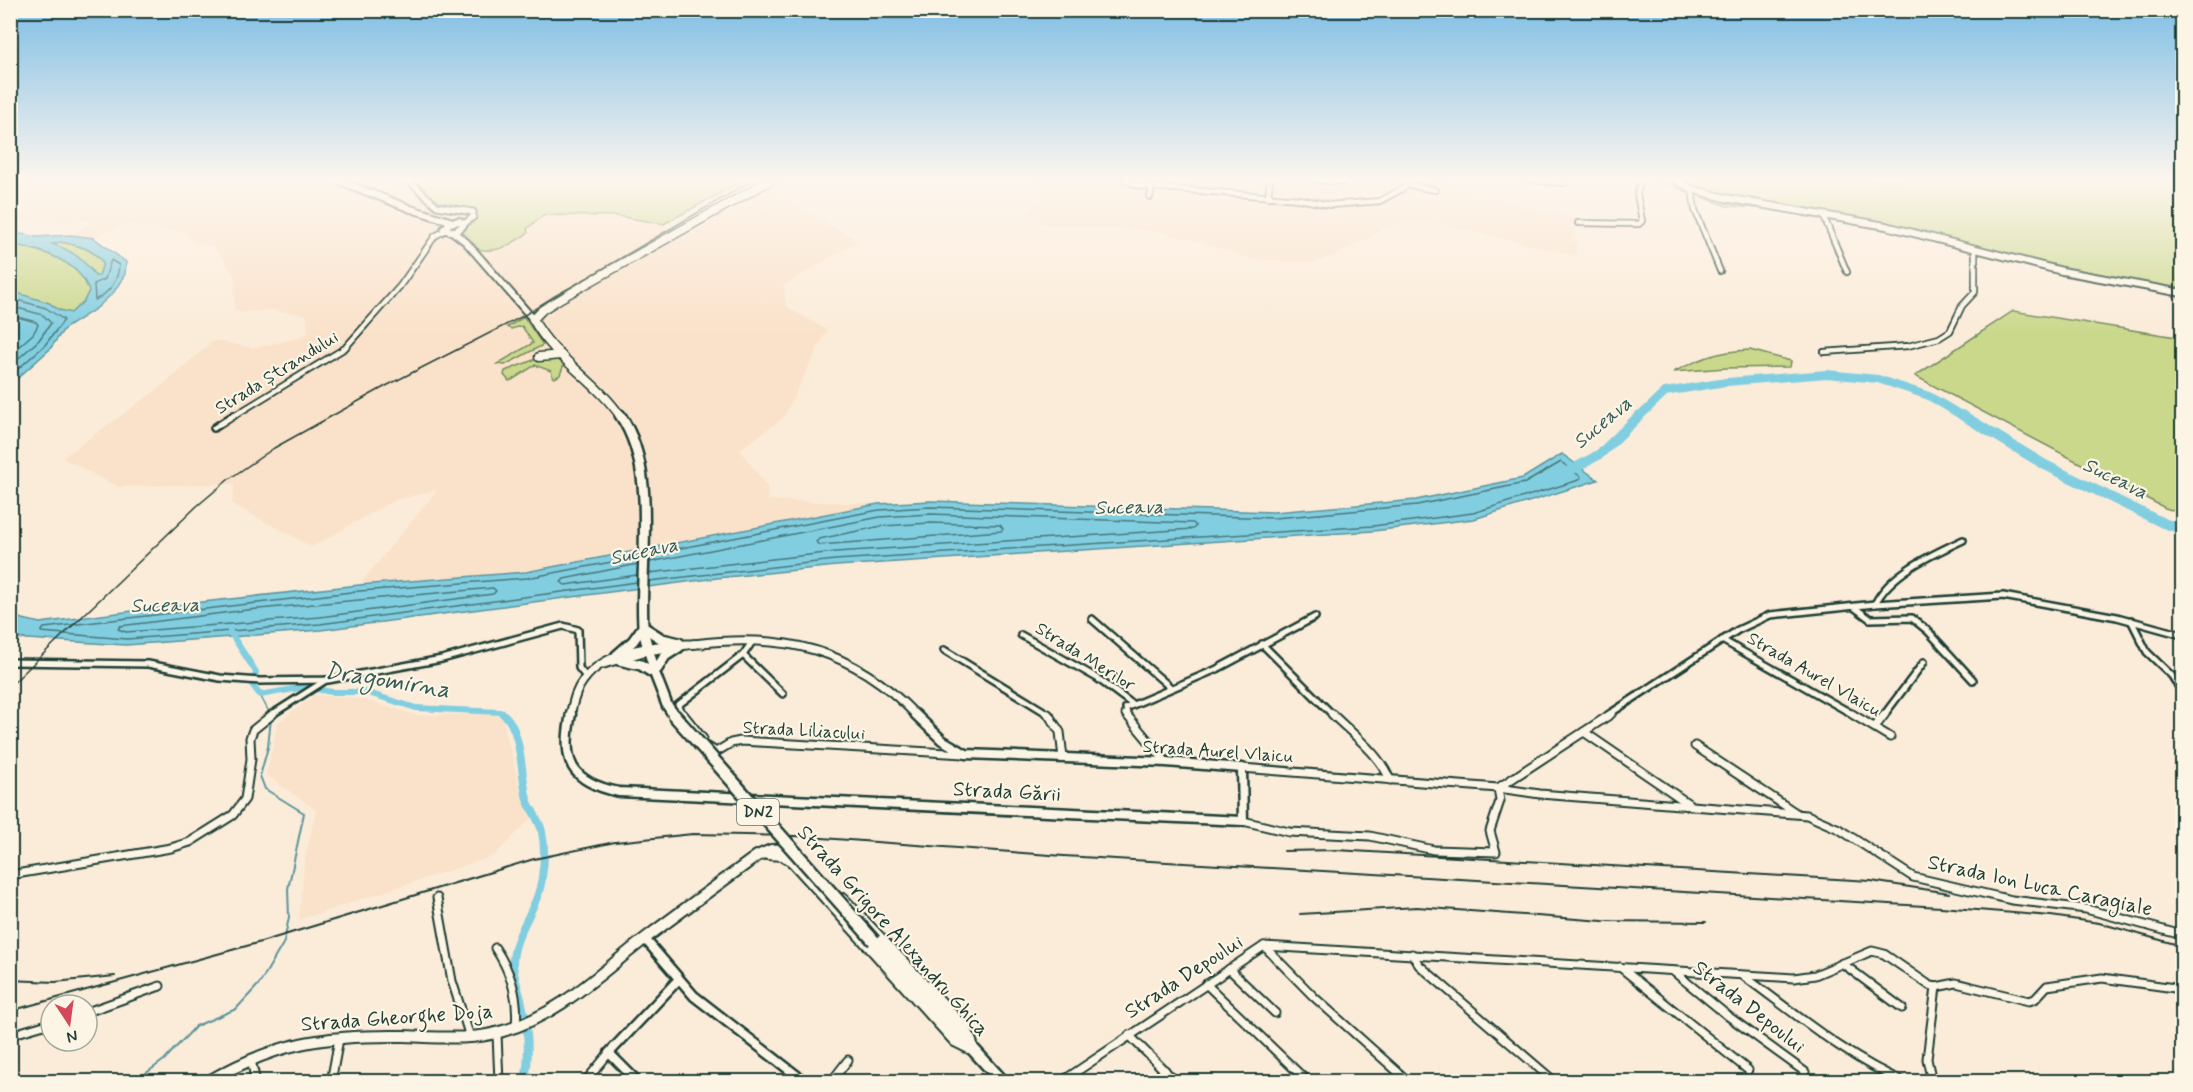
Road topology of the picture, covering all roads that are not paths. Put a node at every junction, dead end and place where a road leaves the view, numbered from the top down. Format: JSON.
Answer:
{"nodes":[{"id":1,"x":445,"y":231,"type":"edge"},
{"id":2,"x":449,"y":231,"type":"edge"},
{"id":3,"x":464,"y":231,"type":"edge"},
{"id":4,"x":679,"y":231,"type":"edge"},
{"id":5,"x":1704,"y":231,"type":"edge"},
{"id":6,"x":1830,"y":231,"type":"edge"},
{"id":7,"x":1906,"y":231,"type":"edge"},
{"id":8,"x":466,"y":242,"type":"junction"},
{"id":9,"x":1975,"y":248,"type":"junction"},
{"id":10,"x":1720,"y":271,"type":"dead end"},
{"id":11,"x":1847,"y":272,"type":"dead end"},
{"id":12,"x":2182,"y":292,"type":"edge"},
{"id":13,"x":533,"y":319,"type":"junction"},
{"id":14,"x":548,"y":340,"type":"junction"},
{"id":15,"x":1824,"y":352,"type":"dead end"},
{"id":16,"x":561,"y":355,"type":"junction"},
{"id":17,"x":605,"y":397,"type":"junction"},
{"id":18,"x":214,"y":428,"type":"dead end"},
{"id":19,"x":1963,"y":540,"type":"dead end"},
{"id":20,"x":1875,"y":604,"type":"junction"},
{"id":21,"x":1854,"y":607,"type":"junction"},
{"id":22,"x":1315,"y":617,"type":"dead end"},
{"id":23,"x":1092,"y":619,"type":"dead end"},
{"id":24,"x":2131,"y":620,"type":"junction"},
{"id":25,"x":643,"y":627,"type":"junction"},
{"id":26,"x":1021,"y":635,"type":"dead end"},
{"id":27,"x":2182,"y":635,"type":"edge"},
{"id":28,"x":1722,"y":640,"type":"junction"},
{"id":29,"x":752,"y":642,"type":"junction"},
{"id":30,"x":1262,"y":644,"type":"junction"},
{"id":31,"x":679,"y":645,"type":"junction"},
{"id":32,"x":649,"y":648,"type":"junction"},
{"id":33,"x":944,"y":650,"type":"dead end"},
{"id":34,"x":743,"y":655,"type":"junction"},
{"id":35,"x":618,"y":658,"type":"junction"},
{"id":36,"x":10,"y":662,"type":"edge"},
{"id":37,"x":1924,"y":662,"type":"dead end"},
{"id":38,"x":655,"y":675,"type":"junction"},
{"id":39,"x":586,"y":677,"type":"junction"},
{"id":40,"x":328,"y":680,"type":"junction"},
{"id":41,"x":1973,"y":680,"type":"dead end"},
{"id":42,"x":1171,"y":688,"type":"junction"},
{"id":43,"x":2182,"y":692,"type":"edge"},
{"id":44,"x":783,"y":694,"type":"dead end"},
{"id":45,"x":1132,"y":704,"type":"junction"},
{"id":46,"x":1875,"y":727,"type":"junction"},
{"id":47,"x":1584,"y":732,"type":"junction"},
{"id":48,"x":1890,"y":737,"type":"dead end"},
{"id":49,"x":1695,"y":746,"type":"dead end"},
{"id":50,"x":966,"y":754,"type":"junction"},
{"id":51,"x":1063,"y":758,"type":"junction"},
{"id":52,"x":1166,"y":762,"type":"junction"},
{"id":53,"x":1242,"y":768,"type":"junction"},
{"id":54,"x":1390,"y":780,"type":"junction"},
{"id":55,"x":1498,"y":788,"type":"junction"},
{"id":56,"x":1691,"y":805,"type":"junction"},
{"id":57,"x":1798,"y":814,"type":"junction"},
{"id":58,"x":1243,"y":821,"type":"junction"},
{"id":59,"x":757,"y":856,"type":"junction"},
{"id":60,"x":10,"y":874,"type":"edge"},
{"id":61,"x":437,"y":898,"type":"dead end"},
{"id":62,"x":2182,"y":935,"type":"edge"},
{"id":63,"x":645,"y":939,"type":"junction"},
{"id":64,"x":1264,"y":946,"type":"junction"},
{"id":65,"x":495,"y":948,"type":"dead end"},
{"id":66,"x":1412,"y":954,"type":"junction"},
{"id":67,"x":1842,"y":963,"type":"junction"},
{"id":68,"x":1620,"y":967,"type":"junction"},
{"id":69,"x":1229,"y":969,"type":"junction"},
{"id":70,"x":1672,"y":970,"type":"junction"},
{"id":71,"x":1743,"y":976,"type":"junction"},
{"id":72,"x":678,"y":980,"type":"junction"},
{"id":73,"x":1206,"y":984,"type":"junction"},
{"id":74,"x":160,"y":986,"type":"dead end"},
{"id":75,"x":1936,"y":987,"type":"junction"},
{"id":76,"x":2182,"y":989,"type":"edge"},
{"id":77,"x":99,"y":1008,"type":"edge"},
{"id":78,"x":1902,"y":1008,"type":"dead end"},
{"id":79,"x":1275,"y":1013,"type":"dead end"},
{"id":80,"x":518,"y":1026,"type":"junction"},
{"id":81,"x":39,"y":1027,"type":"edge"},
{"id":82,"x":497,"y":1034,"type":"junction"},
{"id":83,"x":10,"y":1035,"type":"edge"},
{"id":84,"x":1130,"y":1035,"type":"junction"},
{"id":85,"x":470,"y":1037,"type":"junction"},
{"id":86,"x":339,"y":1038,"type":"junction"},
{"id":87,"x":975,"y":1051,"type":"junction"},
{"id":88,"x":609,"y":1053,"type":"junction"},
{"id":89,"x":250,"y":1059,"type":"junction"},
{"id":90,"x":848,"y":1060,"type":"dead end"},
{"id":91,"x":1165,"y":1070,"type":"junction"},
{"id":92,"x":1748,"y":1070,"type":"dead end"},
{"id":93,"x":1805,"y":1072,"type":"dead end"},
{"id":94,"x":207,"y":1082,"type":"edge"},
{"id":95,"x":256,"y":1082,"type":"edge"},
{"id":96,"x":331,"y":1082,"type":"edge"},
{"id":97,"x":499,"y":1082,"type":"edge"},
{"id":98,"x":585,"y":1082,"type":"edge"},
{"id":99,"x":638,"y":1082,"type":"edge"},
{"id":100,"x":805,"y":1082,"type":"edge"},
{"id":101,"x":831,"y":1082,"type":"edge"},
{"id":102,"x":1003,"y":1082,"type":"edge"},
{"id":103,"x":1061,"y":1082,"type":"edge"},
{"id":104,"x":1152,"y":1082,"type":"edge"},
{"id":105,"x":1176,"y":1082,"type":"edge"},
{"id":106,"x":1308,"y":1082,"type":"edge"},
{"id":107,"x":1409,"y":1082,"type":"edge"},
{"id":108,"x":1555,"y":1082,"type":"edge"},
{"id":109,"x":1904,"y":1082,"type":"edge"},
{"id":110,"x":1932,"y":1082,"type":"edge"}],
"edges":[{"from":1,"to":18,"type":"street","name":"Strada Ștrandului"},
{"from":2,"to":8,"type":"main road"},
{"from":3,"to":8,"type":"main road"},
{"from":4,"to":13,"type":"main road"},
{"from":5,"to":10,"type":"street"},
{"from":6,"to":11,"type":"street"},
{"from":7,"to":9,"type":"main road"},
{"from":8,"to":13,"type":"main road"},
{"from":9,"to":12,"type":"main road"},
{"from":9,"to":15,"type":"street"},
{"from":13,"to":14,"type":"main road","number":"DN2"},
{"from":13,"to":17,"type":"main road","number":"DN2"},
{"from":14,"to":16,"type":"main road","number":"DN2"},
{"from":14,"to":16,"type":"main road"},
{"from":16,"to":17,"type":"main road","number":"DN2"},
{"from":17,"to":25,"type":"main road","number":"DN2"},
{"from":19,"to":20,"type":"street"},
{"from":20,"to":21,"type":"street","name":"Strada Aurel Vlaicu"},
{"from":20,"to":24,"type":"street","name":"Strada Aurel Vlaicu"},
{"from":21,"to":28,"type":"street","name":"Strada Aurel Vlaicu"},
{"from":21,"to":41,"type":"street","name":"Strada Aurel Vlaicu"},
{"from":22,"to":30,"type":"street"},
{"from":23,"to":42,"type":"street"},
{"from":24,"to":27,"type":"street","name":"Strada Aurel Vlaicu"},
{"from":24,"to":43,"type":"street"},
{"from":25,"to":31,"type":"main road"},
{"from":25,"to":32,"type":"main road","name":"Strada Grigore Alexandru Ghica","number":"DN2"},
{"from":25,"to":35,"type":"main road"},
{"from":26,"to":45,"type":"street","name":"Strada Merilor"},
{"from":28,"to":46,"type":"street","name":"Strada Aurel Vlaicu"},
{"from":28,"to":47,"type":"street","name":"Strada Aurel Vlaicu"},
{"from":29,"to":31,"type":"street","name":"Strada Aurel Vlaicu"},
{"from":29,"to":34,"type":"street","name":"Strada Liliacului"},
{"from":29,"to":50,"type":"street","name":"Strada Aurel Vlaicu"},
{"from":30,"to":42,"type":"street"},
{"from":30,"to":54,"type":"street"},
{"from":31,"to":32,"type":"street","name":"Strada Aurel Vlaicu"},
{"from":31,"to":38,"type":"main road"},
{"from":32,"to":35,"type":"street","name":"Strada Gării"},
{"from":32,"to":38,"type":"main road","name":"Strada Grigore Alexandru Ghica","number":"DN2"},
{"from":33,"to":51,"type":"street"},
{"from":34,"to":44,"type":"street","name":"Strada Liliacului"},
{"from":34,"to":50,"type":"street","name":"Strada Liliacului"},
{"from":35,"to":38,"type":"main road"},
{"from":35,"to":39,"type":"street","name":"Strada Gării"},
{"from":36,"to":40,"type":"street"},
{"from":37,"to":46,"type":"street"},
{"from":38,"to":87,"type":"main road","name":"Strada Grigore Alexandru Ghica","number":"DN2","bridge":true},
{"from":39,"to":40,"type":"street"},
{"from":39,"to":58,"type":"street","name":"Strada Gării"},
{"from":40,"to":60,"type":"street"},
{"from":42,"to":45,"type":"street"},
{"from":45,"to":52,"type":"street"},
{"from":46,"to":48,"type":"street","name":"Strada Aurel Vlaicu"},
{"from":47,"to":55,"type":"street","name":"Strada Aurel Vlaicu"},
{"from":47,"to":56,"type":"street"},
{"from":49,"to":57,"type":"street","name":"Strada Ion Luca Caragiale"},
{"from":50,"to":51,"type":"street","name":"Strada Aurel Vlaicu"},
{"from":51,"to":52,"type":"street","name":"Strada Aurel Vlaicu"},
{"from":52,"to":53,"type":"street","name":"Strada Aurel Vlaicu"},
{"from":53,"to":54,"type":"street","name":"Strada Aurel Vlaicu"},
{"from":53,"to":58,"type":"street"},
{"from":54,"to":55,"type":"street","name":"Strada Aurel Vlaicu"},
{"from":55,"to":56,"type":"street","name":"Strada Ion Luca Caragiale"},
{"from":55,"to":58,"type":"street","name":"Strada Gării"},
{"from":56,"to":57,"type":"street","name":"Strada Ion Luca Caragiale"},
{"from":57,"to":62,"type":"street","name":"Strada Ion Luca Caragiale"},
{"from":59,"to":63,"type":"main road","name":"Strada Gheorghe Doja"},
{"from":59,"to":87,"type":"main road"},
{"from":59,"to":87,"type":"main road"},
{"from":61,"to":85,"type":"street"},
{"from":63,"to":72,"type":"street"},
{"from":63,"to":80,"type":"main road","name":"Strada Gheorghe Doja"},
{"from":64,"to":66,"type":"street","name":"Strada Depoului"},
{"from":64,"to":69,"type":"street","name":"Strada Depoului"},
{"from":64,"to":107,"type":"street"},
{"from":65,"to":80,"type":"street"},
{"from":66,"to":68,"type":"street","name":"Strada Depoului"},
{"from":66,"to":108,"type":"street"},
{"from":67,"to":71,"type":"street","name":"Strada Depoului"},
{"from":67,"to":75,"type":"street","name":"Strada Depoului"},
{"from":67,"to":78,"type":"street"},
{"from":68,"to":70,"type":"street","name":"Strada Depoului"},
{"from":68,"to":92,"type":"street"},
{"from":69,"to":73,"type":"street","name":"Strada Depoului"},
{"from":69,"to":79,"type":"street"},
{"from":70,"to":71,"type":"street","name":"Strada Depoului"},
{"from":70,"to":93,"type":"street","name":"Strada Depoului"},
{"from":71,"to":109,"type":"street"},
{"from":72,"to":88,"type":"street"},
{"from":72,"to":100,"type":"street"},
{"from":73,"to":84,"type":"street","name":"Strada Depoului"},
{"from":73,"to":106,"type":"street"},
{"from":74,"to":77,"type":"street"},
{"from":75,"to":76,"type":"street"},
{"from":75,"to":110,"type":"street"},
{"from":80,"to":82,"type":"main road","name":"Strada Gheorghe Doja"},
{"from":81,"to":83,"type":"street"},
{"from":82,"to":85,"type":"main road","name":"Strada Gheorghe Doja"},
{"from":82,"to":97,"type":"street"},
{"from":84,"to":91,"type":"street"},
{"from":84,"to":103,"type":"street","name":"Strada Depoului"},
{"from":85,"to":86,"type":"main road","name":"Strada Gheorghe Doja"},
{"from":86,"to":89,"type":"main road","name":"Strada Gheorghe Doja"},
{"from":86,"to":96,"type":"street"},
{"from":87,"to":102,"type":"main road","name":"Strada Grigore Alexandru Ghica","number":"DN2"},
{"from":88,"to":98,"type":"street"},
{"from":88,"to":99,"type":"street"},
{"from":89,"to":94,"type":"main road","name":"Strada Gheorghe Doja"},
{"from":89,"to":95,"type":"street"},
{"from":90,"to":101,"type":"street"},
{"from":91,"to":104,"type":"street"},
{"from":91,"to":105,"type":"street"}]}
